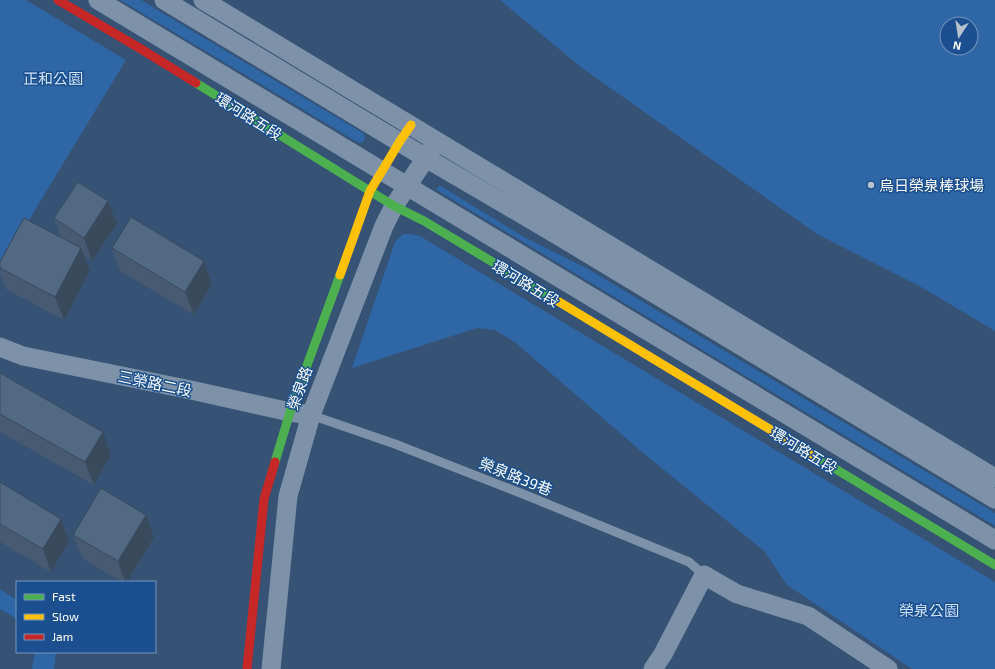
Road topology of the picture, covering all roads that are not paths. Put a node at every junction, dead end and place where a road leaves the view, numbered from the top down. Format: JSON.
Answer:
{"nodes":[{"id":1,"x":58,"y":0,"type":"edge"},
{"id":2,"x":98,"y":0,"type":"edge"},
{"id":3,"x":164,"y":0,"type":"edge"},
{"id":4,"x":203,"y":0,"type":"edge"},
{"id":5,"x":411,"y":125,"type":"junction"},
{"id":6,"x":400,"y":141,"type":"junction"},
{"id":7,"x":437,"y":141,"type":"junction"},
{"id":8,"x":426,"y":158,"type":"junction"},
{"id":9,"x":383,"y":171,"type":"junction"},
{"id":10,"x":407,"y":186,"type":"junction"},
{"id":11,"x":370,"y":191,"type":"junction"},
{"id":12,"x":394,"y":206,"type":"junction"},
{"id":13,"x":0,"y":347,"type":"edge"},
{"id":14,"x":290,"y":412,"type":"junction"},
{"id":15,"x":311,"y":414,"type":"junction"},
{"id":16,"x":995,"y":478,"type":"edge"},
{"id":17,"x":995,"y":499,"type":"edge"},
{"id":18,"x":995,"y":540,"type":"edge"},
{"id":19,"x":995,"y":565,"type":"edge"},
{"id":20,"x":704,"y":575,"type":"junction"},
{"id":21,"x":248,"y":669,"type":"edge"},
{"id":22,"x":271,"y":669,"type":"edge"},
{"id":23,"x":653,"y":669,"type":"edge"},
{"id":24,"x":888,"y":669,"type":"edge"}],
"edges":[{"from":1,"to":11,"type":"street","name":"環河路五段"},
{"from":2,"to":9,"type":"street","name":"環河路五段"},
{"from":3,"to":6,"type":"street"},
{"from":4,"to":5,"type":"street"},
{"from":5,"to":6,"type":"street","name":"榮泉路"},
{"from":5,"to":7,"type":"street"},
{"from":6,"to":8,"type":"street"},
{"from":6,"to":9,"type":"street","name":"榮泉路"},
{"from":7,"to":8,"type":"street","name":"榮泉路"},
{"from":7,"to":16,"type":"street"},
{"from":8,"to":10,"type":"street","name":"榮泉路"},
{"from":8,"to":17,"type":"street"},
{"from":9,"to":10,"type":"street","name":"環河路五段"},
{"from":9,"to":11,"type":"street","name":"榮泉路"},
{"from":10,"to":12,"type":"street","name":"榮泉路"},
{"from":10,"to":18,"type":"street","name":"環河路五段"},
{"from":11,"to":12,"type":"street","name":"環河路五段"},
{"from":11,"to":14,"type":"street","name":"榮泉路"},
{"from":12,"to":15,"type":"street","name":"榮泉路"},
{"from":12,"to":19,"type":"street","name":"環河路五段"},
{"from":13,"to":14,"type":"street","name":"三榮路二段"},
{"from":14,"to":15,"type":"street","name":"三榮路二段"},
{"from":14,"to":21,"type":"street","name":"榮泉路"},
{"from":15,"to":20,"type":"lane","name":"榮泉路39巷"},
{"from":15,"to":22,"type":"street","name":"榮泉路"},
{"from":20,"to":23,"type":"street"},
{"from":20,"to":24,"type":"street"}]}
